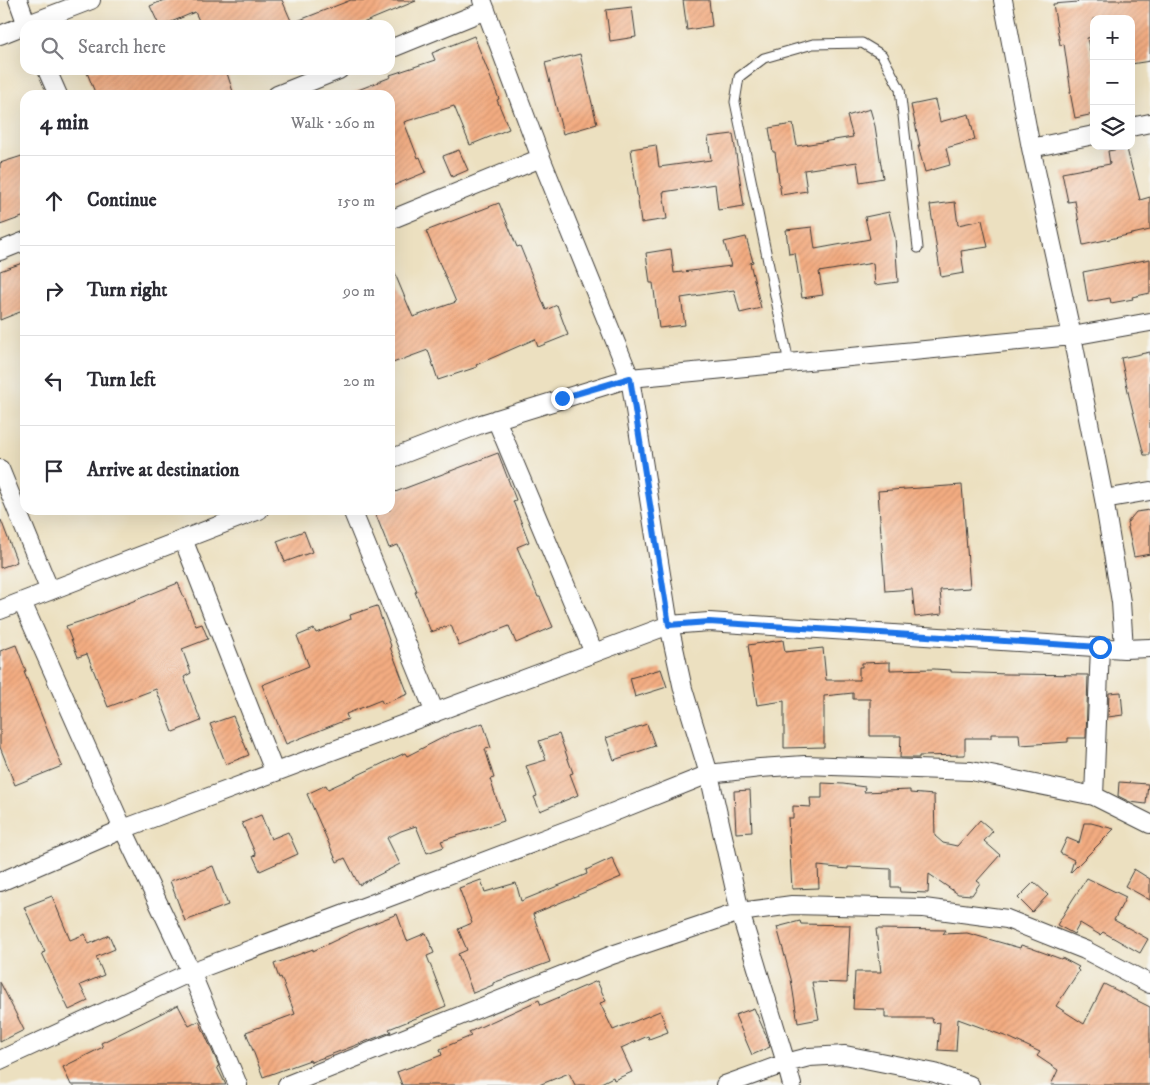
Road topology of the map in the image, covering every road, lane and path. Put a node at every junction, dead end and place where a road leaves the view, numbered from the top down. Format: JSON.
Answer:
{"nodes":[{"id":1,"x":18,"y":0,"type":"edge"},
{"id":2,"x":91,"y":0,"type":"edge"},
{"id":3,"x":1002,"y":0,"type":"edge"},
{"id":4,"x":484,"y":5,"type":"edge"},
{"id":5,"x":24,"y":20,"type":"edge"},
{"id":6,"x":39,"y":20,"type":"edge"},
{"id":7,"x":20,"y":28,"type":"edge"},
{"id":8,"x":0,"y":36,"type":"edge"},
{"id":9,"x":395,"y":47,"type":"edge"},
{"id":10,"x":49,"y":75,"type":"edge"},
{"id":11,"x":327,"y":75,"type":"edge"},
{"id":12,"x":56,"y":90,"type":"edge"},
{"id":13,"x":289,"y":90,"type":"edge"},
{"id":14,"x":1150,"y":123,"type":"edge"},
{"id":15,"x":1135,"y":126,"type":"edge"},
{"id":16,"x":1090,"y":136,"type":"edge"},
{"id":17,"x":1031,"y":148,"type":"junction"},
{"id":18,"x":541,"y":158,"type":"junction"},
{"id":19,"x":395,"y":218,"type":"edge"},
{"id":20,"x":20,"y":243,"type":"edge"},
{"id":21,"x":918,"y":248,"type":"dead end"},
{"id":22,"x":0,"y":251,"type":"edge"},
{"id":23,"x":1150,"y":322,"type":"edge"},
{"id":24,"x":1072,"y":336,"type":"junction"},
{"id":25,"x":789,"y":363,"type":"junction"},
{"id":26,"x":630,"y":378,"type":"junction"},
{"id":27,"x":496,"y":419,"type":"junction"},
{"id":28,"x":395,"y":457,"type":"edge"},
{"id":29,"x":0,"y":469,"type":"edge"},
{"id":30,"x":1150,"y":491,"type":"edge"},
{"id":31,"x":1104,"y":500,"type":"junction"},
{"id":32,"x":354,"y":515,"type":"edge"},
{"id":33,"x":224,"y":516,"type":"edge"},
{"id":34,"x":183,"y":539,"type":"junction"},
{"id":35,"x":50,"y":591,"type":"junction"},
{"id":36,"x":22,"y":602,"type":"junction"},
{"id":37,"x":0,"y":610,"type":"edge"},
{"id":38,"x":669,"y":625,"type":"junction"},
{"id":39,"x":1100,"y":647,"type":"junction"},
{"id":40,"x":1150,"y":648,"type":"edge"},
{"id":41,"x":1124,"y":649,"type":"junction"},
{"id":42,"x":594,"y":653,"type":"junction"},
{"id":43,"x":435,"y":713,"type":"junction"},
{"id":44,"x":274,"y":772,"type":"junction"},
{"id":45,"x":709,"y":774,"type":"junction"},
{"id":46,"x":1094,"y":796,"type":"junction"},
{"id":47,"x":1150,"y":824,"type":"edge"},
{"id":48,"x":123,"y":829,"type":"junction"},
{"id":49,"x":0,"y":882,"type":"edge"},
{"id":50,"x":740,"y":912,"type":"junction"},
{"id":51,"x":191,"y":972,"type":"junction"},
{"id":52,"x":1150,"y":984,"type":"edge"},
{"id":53,"x":0,"y":1060,"type":"edge"},
{"id":54,"x":786,"y":1063,"type":"junction"},
{"id":55,"x":238,"y":1085,"type":"edge"},
{"id":56,"x":287,"y":1085,"type":"edge"},
{"id":57,"x":725,"y":1085,"type":"edge"},
{"id":58,"x":792,"y":1085,"type":"edge"},
{"id":59,"x":970,"y":1085,"type":"edge"}],
"edges":[{"from":1,"to":5,"type":"street"},
{"from":2,"to":6,"type":"street"},
{"from":3,"to":17,"type":"street"},
{"from":4,"to":9,"type":"street"},
{"from":4,"to":18,"type":"street"},
{"from":7,"to":8,"type":"street"},
{"from":10,"to":12,"type":"street"},
{"from":11,"to":13,"type":"street"},
{"from":14,"to":15,"type":"street"},
{"from":16,"to":17,"type":"street"},
{"from":17,"to":24,"type":"street"},
{"from":18,"to":19,"type":"street"},
{"from":18,"to":26,"type":"street"},
{"from":20,"to":22,"type":"street"},
{"from":21,"to":25,"type":"lane"},
{"from":23,"to":24,"type":"street"},
{"from":24,"to":25,"type":"street"},
{"from":24,"to":31,"type":"street"},
{"from":25,"to":26,"type":"street"},
{"from":26,"to":27,"type":"street"},
{"from":26,"to":38,"type":"street"},
{"from":27,"to":28,"type":"street"},
{"from":27,"to":42,"type":"street"},
{"from":29,"to":35,"type":"street"},
{"from":30,"to":31,"type":"street"},
{"from":31,"to":41,"type":"street"},
{"from":32,"to":43,"type":"street"},
{"from":33,"to":34,"type":"street"},
{"from":34,"to":35,"type":"street"},
{"from":34,"to":44,"type":"street"},
{"from":35,"to":36,"type":"street"},
{"from":36,"to":37,"type":"street"},
{"from":36,"to":48,"type":"street"},
{"from":38,"to":39,"type":"street"},
{"from":38,"to":42,"type":"street"},
{"from":38,"to":45,"type":"street"},
{"from":39,"to":41,"type":"street"},
{"from":39,"to":46,"type":"street"},
{"from":40,"to":41,"type":"street"},
{"from":42,"to":43,"type":"street"},
{"from":43,"to":44,"type":"street"},
{"from":44,"to":48,"type":"street"},
{"from":45,"to":46,"type":"street"},
{"from":45,"to":50,"type":"street"},
{"from":45,"to":51,"type":"street"},
{"from":46,"to":47,"type":"street"},
{"from":48,"to":49,"type":"street"},
{"from":48,"to":51,"type":"street"},
{"from":50,"to":52,"type":"street"},
{"from":50,"to":54,"type":"street"},
{"from":50,"to":56,"type":"street"},
{"from":51,"to":53,"type":"street"},
{"from":51,"to":55,"type":"street"},
{"from":54,"to":57,"type":"street"},
{"from":54,"to":58,"type":"street"},
{"from":54,"to":59,"type":"street"}]}
